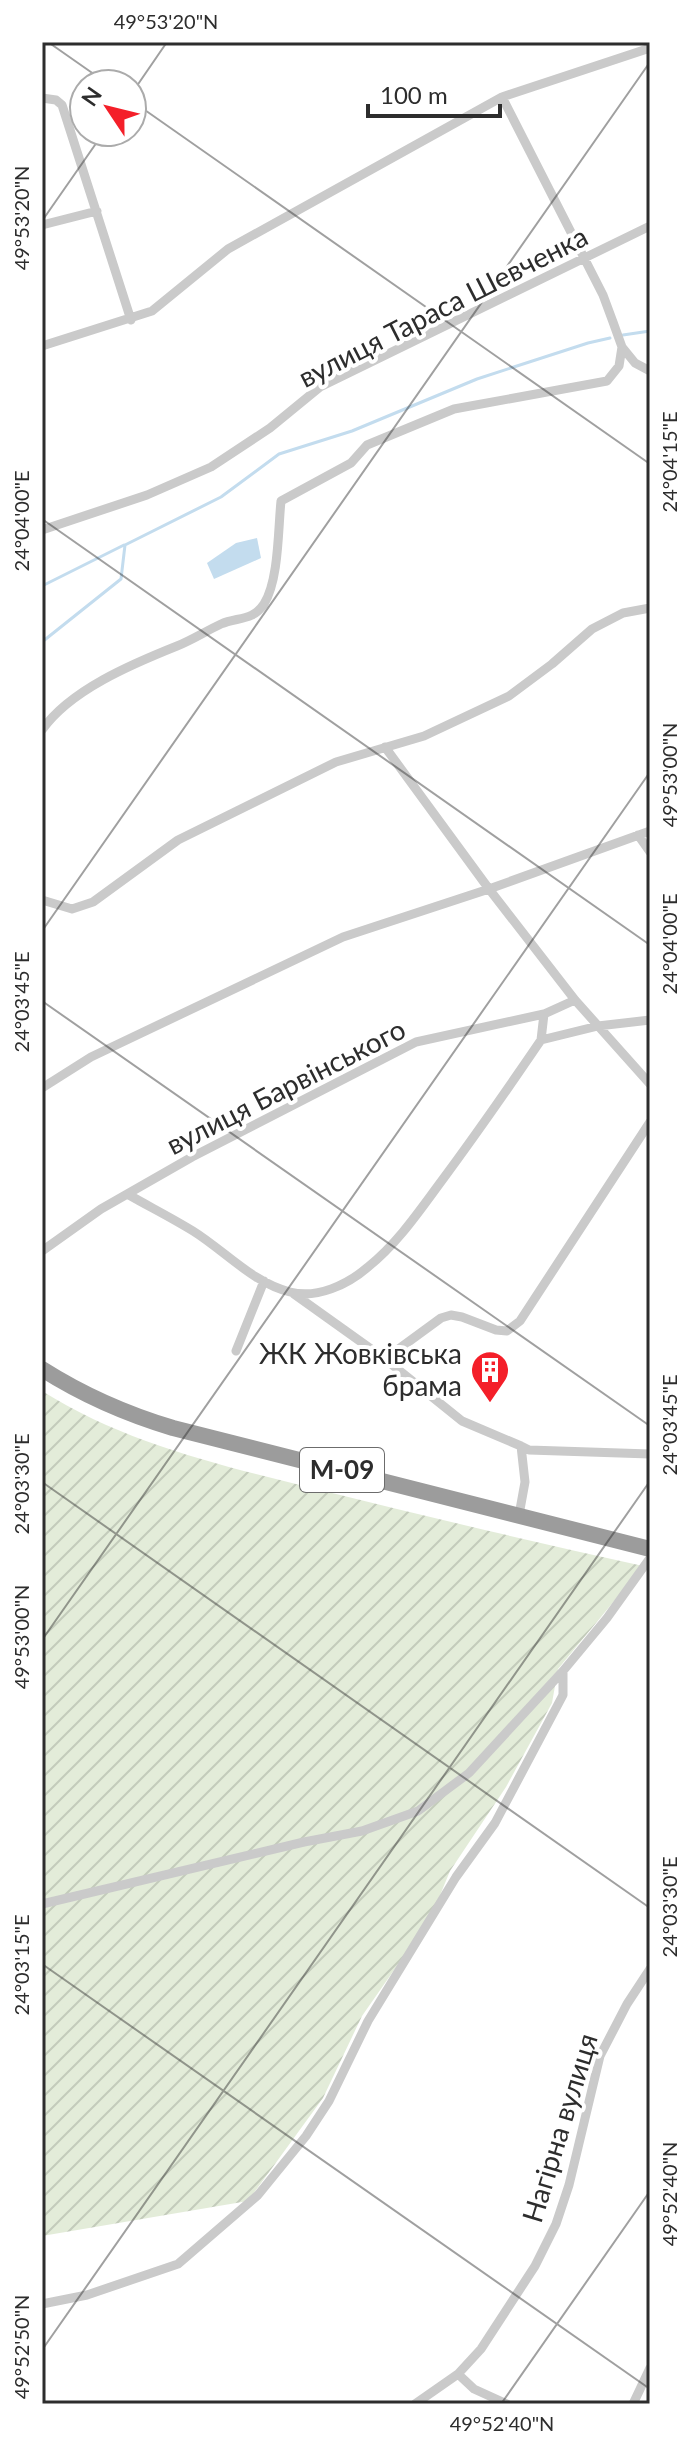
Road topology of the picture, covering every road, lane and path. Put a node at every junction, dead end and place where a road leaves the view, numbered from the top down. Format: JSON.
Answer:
{"nodes":[{"id":1,"x":650,"y":48,"type":"edge"},
{"id":2,"x":502,"y":97,"type":"junction"},
{"id":3,"x":42,"y":98,"type":"edge"},
{"id":4,"x":97,"y":211,"type":"junction"},
{"id":5,"x":42,"y":225,"type":"edge"},
{"id":6,"x":650,"y":226,"type":"edge"},
{"id":7,"x":583,"y":261,"type":"junction"},
{"id":8,"x":131,"y":320,"type":"junction"},
{"id":9,"x":42,"y":346,"type":"edge"},
{"id":10,"x":622,"y":347,"type":"junction"},
{"id":11,"x":650,"y":371,"type":"edge"},
{"id":12,"x":42,"y":530,"type":"edge"},
{"id":13,"x":650,"y":608,"type":"edge"},
{"id":14,"x":42,"y":730,"type":"edge"},
{"id":15,"x":385,"y":747,"type":"junction"},
{"id":16,"x":650,"y":831,"type":"edge"},
{"id":17,"x":638,"y":835,"type":"junction"},
{"id":18,"x":650,"y":852,"type":"edge"},
{"id":19,"x":489,"y":889,"type":"junction"},
{"id":20,"x":42,"y":900,"type":"edge"},
{"id":21,"x":575,"y":1000,"type":"junction"},
{"id":22,"x":544,"y":1014,"type":"junction"},
{"id":23,"x":650,"y":1020,"type":"edge"},
{"id":24,"x":598,"y":1026,"type":"junction"},
{"id":25,"x":541,"y":1040,"type":"junction"},
{"id":26,"x":650,"y":1084,"type":"edge"},
{"id":27,"x":42,"y":1088,"type":"edge"},
{"id":28,"x":650,"y":1122,"type":"edge"},
{"id":29,"x":129,"y":1195,"type":"junction"},
{"id":30,"x":42,"y":1251,"type":"edge"},
{"id":31,"x":264,"y":1281,"type":"junction"},
{"id":32,"x":293,"y":1293,"type":"junction"},
{"id":33,"x":236,"y":1351,"type":"dead end"},
{"id":34,"x":385,"y":1359,"type":"junction"},
{"id":35,"x":42,"y":1369,"type":"edge"},
{"id":36,"x":521,"y":1446,"type":"junction"},
{"id":37,"x":650,"y":1454,"type":"edge"},
{"id":38,"x":519,"y":1515,"type":"junction"},
{"id":39,"x":650,"y":1549,"type":"edge"},
{"id":40,"x":650,"y":1558,"type":"edge"},
{"id":41,"x":563,"y":1671,"type":"junction"},
{"id":42,"x":42,"y":1904,"type":"edge"},
{"id":43,"x":650,"y":1969,"type":"edge"},
{"id":44,"x":42,"y":2304,"type":"edge"},
{"id":45,"x":650,"y":2368,"type":"edge"},
{"id":46,"x":458,"y":2374,"type":"junction"},
{"id":47,"x":415,"y":2404,"type":"edge"},
{"id":48,"x":507,"y":2404,"type":"edge"},
{"id":49,"x":633,"y":2404,"type":"edge"}],
"edges":[{"from":1,"to":2,"type":"street"},
{"from":2,"to":7,"type":"street"},
{"from":2,"to":8,"type":"street"},
{"from":3,"to":4,"type":"street"},
{"from":4,"to":5,"type":"street"},
{"from":4,"to":8,"type":"street"},
{"from":6,"to":7,"type":"street","name":"вулиця Тараса Шевченка"},
{"from":7,"to":10,"type":"street"},
{"from":7,"to":12,"type":"street","name":"вулиця Тараса Шевченка"},
{"from":8,"to":9,"type":"street"},
{"from":10,"to":11,"type":"street"},
{"from":10,"to":14,"type":"street"},
{"from":13,"to":15,"type":"street"},
{"from":15,"to":19,"type":"street"},
{"from":15,"to":20,"type":"street"},
{"from":16,"to":17,"type":"street"},
{"from":17,"to":18,"type":"street"},
{"from":17,"to":19,"type":"street"},
{"from":19,"to":21,"type":"street"},
{"from":19,"to":27,"type":"street"},
{"from":21,"to":22,"type":"street","name":"вулиця Барвінського"},
{"from":21,"to":24,"type":"street"},
{"from":22,"to":25,"type":"street"},
{"from":22,"to":29,"type":"street","name":"вулиця Барвінського"},
{"from":23,"to":24,"type":"street"},
{"from":24,"to":25,"type":"street"},
{"from":24,"to":26,"type":"street"},
{"from":25,"to":32,"type":"street"},
{"from":28,"to":34,"type":"street"},
{"from":29,"to":30,"type":"street","name":"вулиця Барвінського"},
{"from":29,"to":31,"type":"street"},
{"from":31,"to":32,"type":"street"},
{"from":31,"to":33,"type":"street"},
{"from":32,"to":34,"type":"street"},
{"from":34,"to":36,"type":"street"},
{"from":35,"to":38,"type":"highway","number":"М-09"},
{"from":36,"to":37,"type":"street"},
{"from":36,"to":38,"type":"street"},
{"from":38,"to":39,"type":"highway","number":"М-09"},
{"from":40,"to":41,"type":"street"},
{"from":41,"to":42,"type":"street"},
{"from":41,"to":44,"type":"street"},
{"from":43,"to":46,"type":"street","name":"Нагірна вулиця"},
{"from":45,"to":49,"type":"street"},
{"from":46,"to":47,"type":"street","name":"Нагірна вулиця"},
{"from":46,"to":48,"type":"street"}]}
